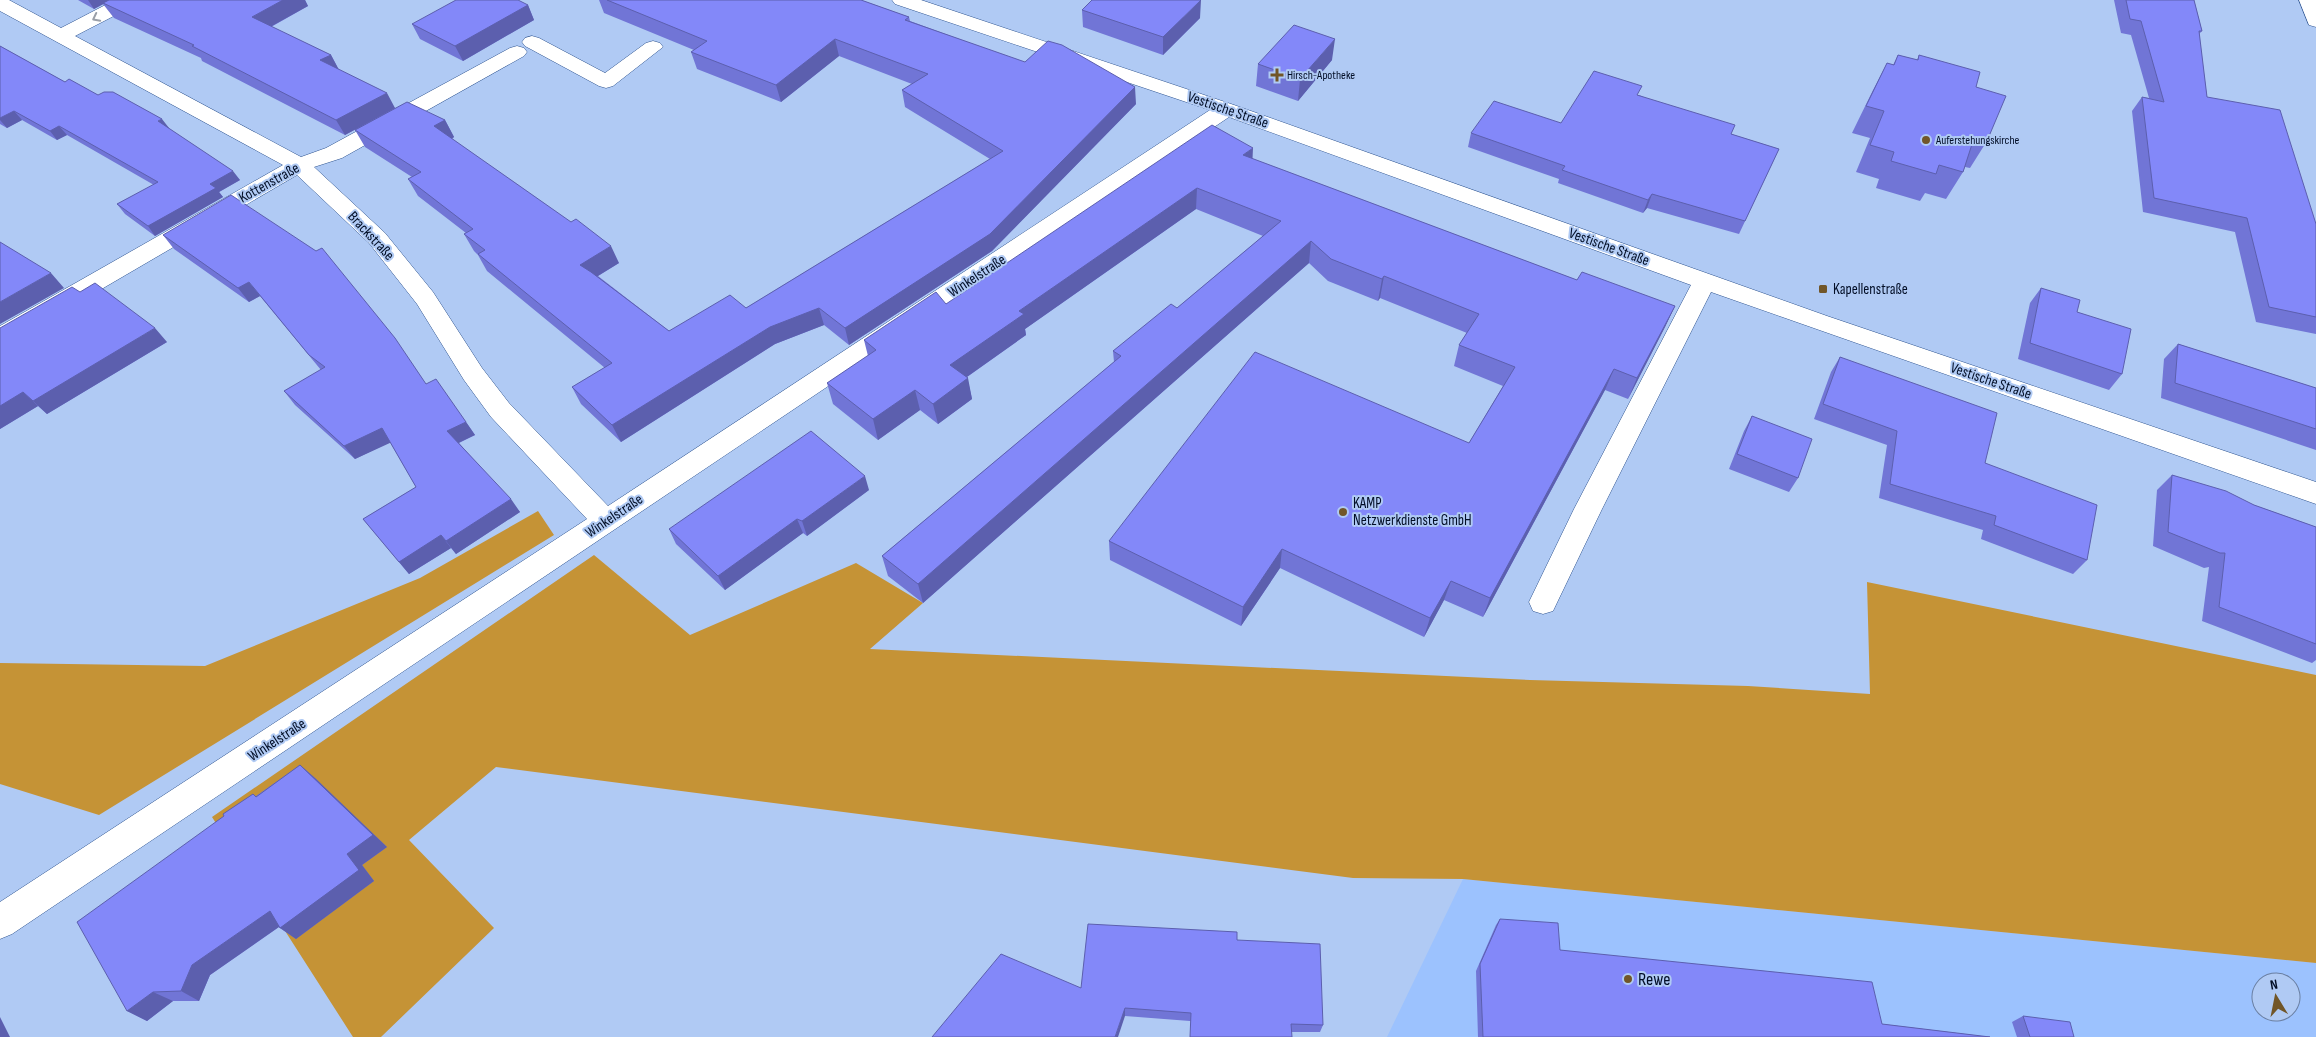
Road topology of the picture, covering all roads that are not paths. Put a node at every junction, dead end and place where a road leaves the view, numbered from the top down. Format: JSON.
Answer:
{"nodes":[{"id":1,"x":130,"y":0,"type":"edge"},
{"id":2,"x":902,"y":0,"type":"edge"},
{"id":3,"x":2309,"y":0,"type":"edge"},
{"id":4,"x":0,"y":3,"type":"edge"},
{"id":5,"x":2316,"y":21,"type":"edge"},
{"id":6,"x":62,"y":35,"type":"junction"},
{"id":7,"x":653,"y":48,"type":"dead end"},
{"id":8,"x":1227,"y":109,"type":"junction"},
{"id":9,"x":299,"y":165,"type":"junction"},
{"id":10,"x":1705,"y":281,"type":"junction"},
{"id":11,"x":0,"y":337,"type":"edge"},
{"id":12,"x":2316,"y":493,"type":"edge"},
{"id":13,"x":606,"y":522,"type":"junction"},
{"id":14,"x":1543,"y":602,"type":"dead end"},
{"id":15,"x":0,"y":922,"type":"edge"}],
"edges":[{"from":1,"to":6,"type":"street","one_way":true},
{"from":2,"to":8,"type":"street","name":"Vestische Straße"},
{"from":3,"to":5,"type":"street"},
{"from":4,"to":6,"type":"street","name":"Brackstraße"},
{"from":6,"to":9,"type":"street","name":"Brackstraße"},
{"from":7,"to":9,"type":"street","name":"Kottenstraße"},
{"from":8,"to":10,"type":"street","name":"Vestische Straße"},
{"from":8,"to":13,"type":"street","name":"Winkelstraße"},
{"from":9,"to":11,"type":"street","name":"Kottenstraße"},
{"from":9,"to":13,"type":"street","name":"Brackstraße"},
{"from":10,"to":12,"type":"street","name":"Vestische Straße"},
{"from":10,"to":14,"type":"street"},
{"from":13,"to":15,"type":"street","name":"Winkelstraße"}]}
